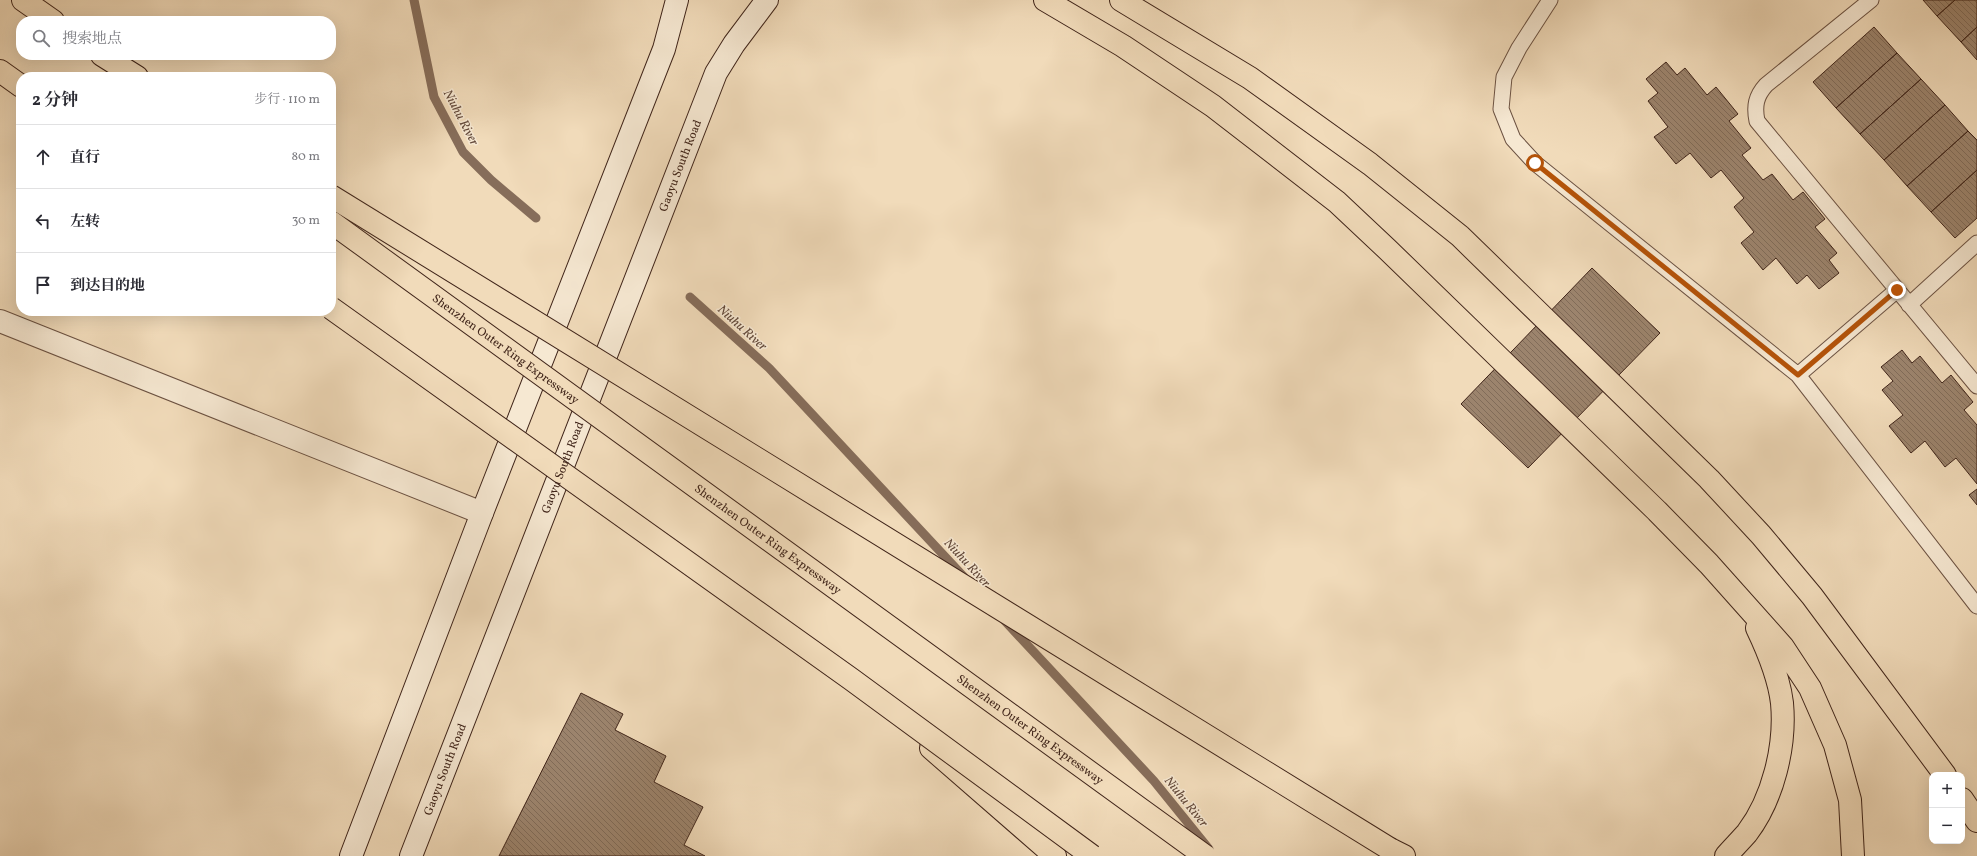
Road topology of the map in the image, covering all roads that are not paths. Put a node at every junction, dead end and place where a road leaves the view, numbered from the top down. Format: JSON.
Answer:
{"nodes":[{"id":1,"x":24,"y":0,"type":"edge"},
{"id":2,"x":677,"y":0,"type":"edge"},
{"id":3,"x":767,"y":0,"type":"edge"},
{"id":4,"x":1044,"y":0,"type":"edge"},
{"id":5,"x":1121,"y":0,"type":"edge"},
{"id":6,"x":1550,"y":0,"type":"edge"},
{"id":7,"x":1871,"y":0,"type":"edge"},
{"id":8,"x":46,"y":16,"type":"edge"},
{"id":9,"x":109,"y":60,"type":"edge"},
{"id":10,"x":110,"y":60,"type":"edge"},
{"id":11,"x":0,"y":71,"type":"edge"},
{"id":12,"x":125,"y":72,"type":"edge"},
{"id":13,"x":129,"y":72,"type":"edge"},
{"id":14,"x":16,"y":82,"type":"edge"},
{"id":15,"x":336,"y":199,"type":"edge"},
{"id":16,"x":336,"y":226,"type":"edge"},
{"id":17,"x":1977,"y":242,"type":"edge"},
{"id":18,"x":1897,"y":290,"type":"junction"},
{"id":19,"x":1909,"y":305,"type":"junction"},
{"id":20,"x":336,"y":312,"type":"edge"},
{"id":21,"x":0,"y":321,"type":"edge"},
{"id":22,"x":1798,"y":375,"type":"junction"},
{"id":23,"x":1977,"y":386,"type":"edge"},
{"id":24,"x":482,"y":513,"type":"junction"},
{"id":25,"x":1977,"y":606,"type":"edge"},
{"id":26,"x":1751,"y":612,"type":"junction"},
{"id":27,"x":851,"y":679,"type":"junction"},
{"id":28,"x":1943,"y":772,"type":"edge"},
{"id":29,"x":1965,"y":803,"type":"edge"},
{"id":30,"x":1977,"y":821,"type":"edge"},
{"id":31,"x":1397,"y":853,"type":"edge"},
{"id":32,"x":351,"y":856,"type":"edge"},
{"id":33,"x":411,"y":856,"type":"edge"},
{"id":34,"x":1055,"y":856,"type":"edge"},
{"id":35,"x":1092,"y":856,"type":"edge"},
{"id":36,"x":1205,"y":856,"type":"edge"},
{"id":37,"x":1726,"y":856,"type":"edge"},
{"id":38,"x":1853,"y":856,"type":"edge"}],
"edges":[{"from":1,"to":8,"type":"highway"},
{"from":2,"to":24,"type":"street"},
{"from":3,"to":33,"type":"street","name":"Gaoyu South Road"},
{"from":4,"to":26,"type":"highway"},
{"from":5,"to":28,"type":"highway"},
{"from":6,"to":22,"type":"lane"},
{"from":7,"to":18,"type":"lane"},
{"from":9,"to":12,"type":"highway"},
{"from":10,"to":13,"type":"highway"},
{"from":11,"to":14,"type":"highway"},
{"from":15,"to":31,"type":"highway","bridge":true},
{"from":16,"to":36,"type":"highway","name":"Shenzhen Outer Ring Expressway","bridge":true},
{"from":17,"to":19,"type":"lane"},
{"from":18,"to":19,"type":"lane"},
{"from":18,"to":22,"type":"lane"},
{"from":19,"to":23,"type":"lane"},
{"from":20,"to":27,"type":"highway","bridge":true},
{"from":21,"to":24,"type":"street"},
{"from":22,"to":25,"type":"lane"},
{"from":24,"to":32,"type":"street"},
{"from":26,"to":37,"type":"highway"},
{"from":26,"to":38,"type":"highway"},
{"from":27,"to":34,"type":"highway","bridge":true},
{"from":27,"to":35,"type":"highway","bridge":true},
{"from":29,"to":30,"type":"highway"}]}
